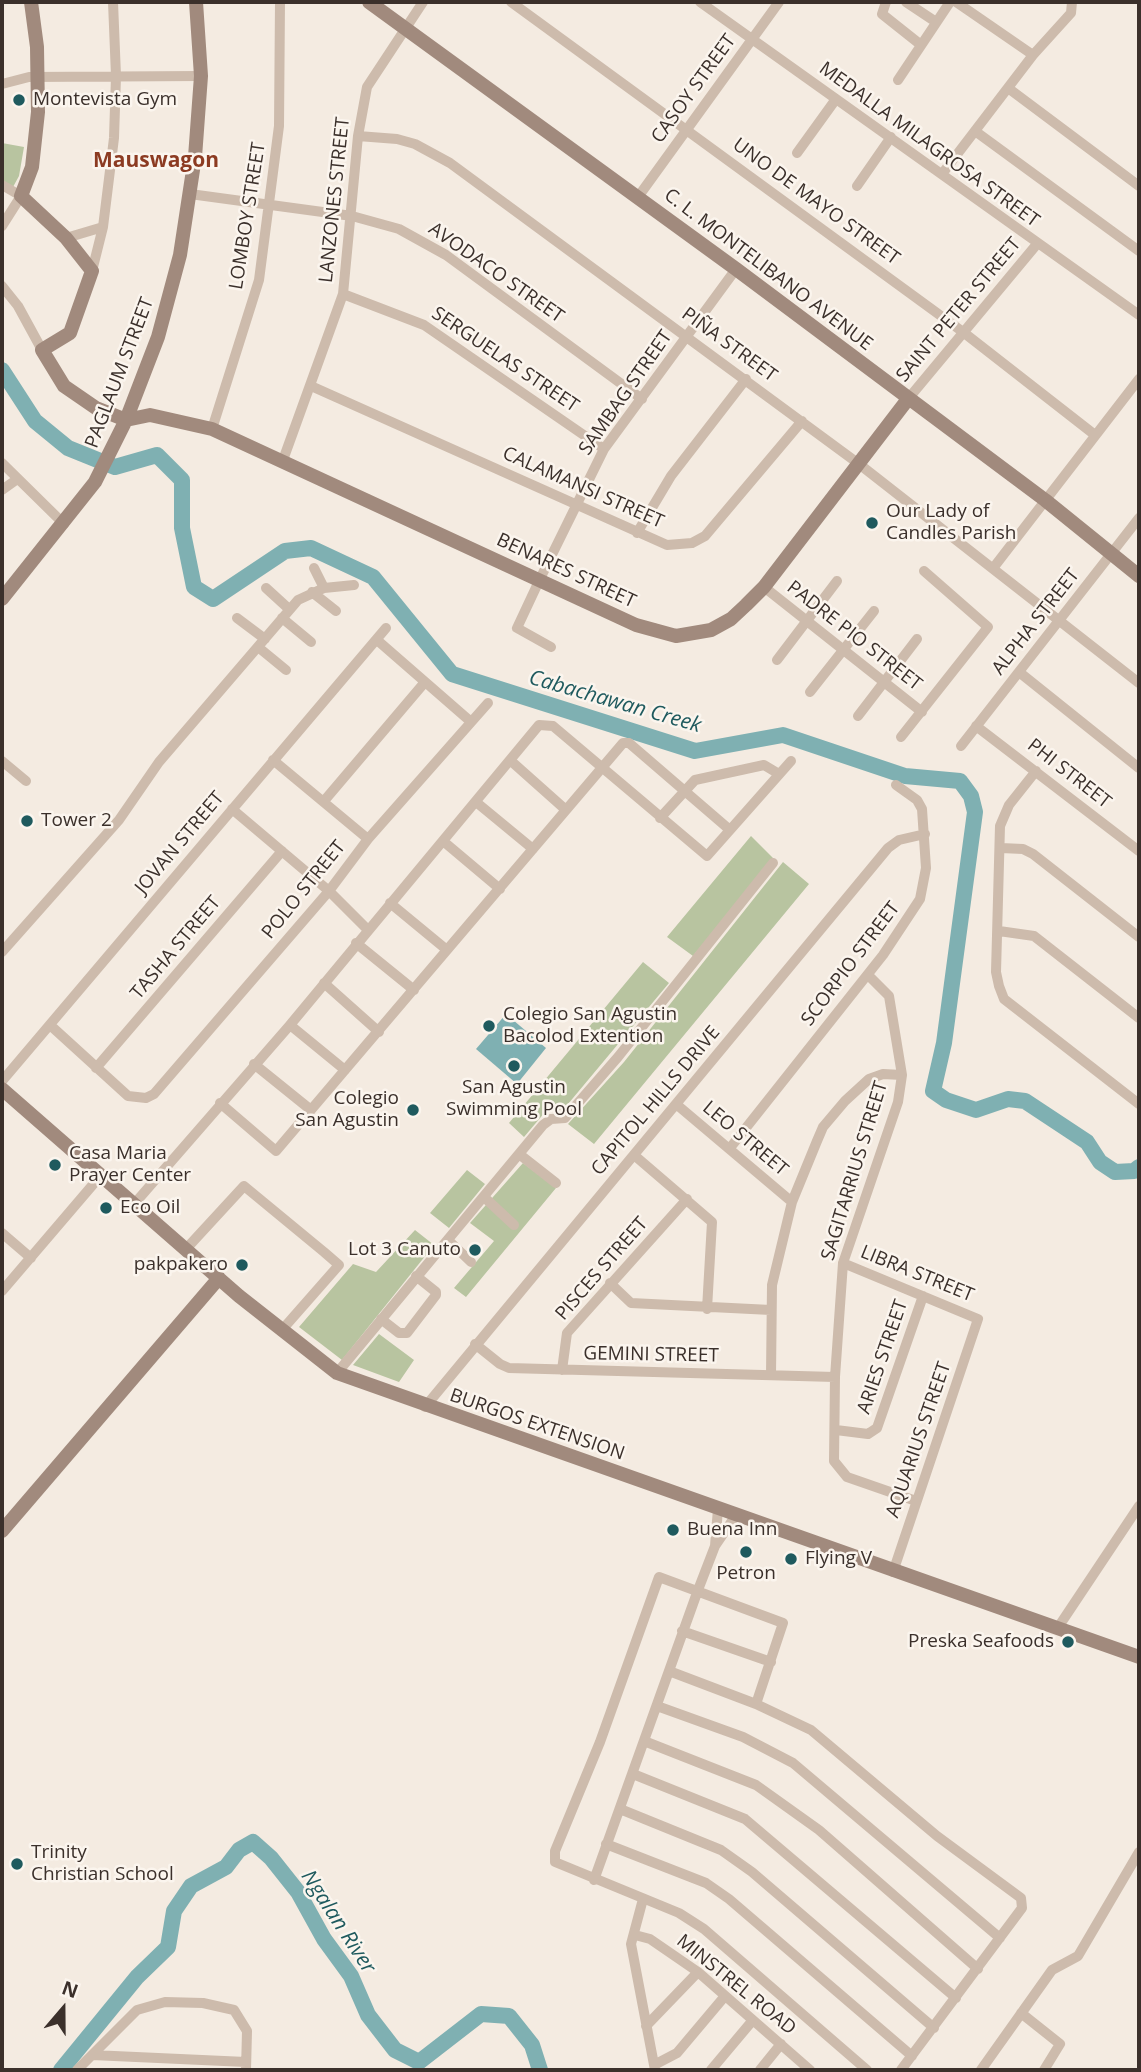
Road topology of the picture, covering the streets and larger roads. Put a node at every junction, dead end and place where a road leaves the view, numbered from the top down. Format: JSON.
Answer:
{"nodes":[{"id":1,"x":31,"y":2,"type":"edge"},
{"id":2,"x":113,"y":2,"type":"edge"},
{"id":3,"x":196,"y":2,"type":"edge"},
{"id":4,"x":280,"y":2,"type":"edge"},
{"id":5,"x":369,"y":2,"type":"edge"},
{"id":6,"x":424,"y":2,"type":"edge"},
{"id":7,"x":511,"y":2,"type":"edge"},
{"id":8,"x":700,"y":2,"type":"edge"},
{"id":9,"x":779,"y":2,"type":"edge"},
{"id":10,"x":886,"y":2,"type":"edge"},
{"id":11,"x":906,"y":2,"type":"edge"},
{"id":12,"x":950,"y":2,"type":"edge"},
{"id":13,"x":956,"y":2,"type":"edge"},
{"id":14,"x":1072,"y":2,"type":"edge"},
{"id":15,"x":936,"y":22,"type":"junction"},
{"id":16,"x":404,"y":28,"type":"junction"},
{"id":17,"x":752,"y":39,"type":"junction"},
{"id":18,"x":921,"y":45,"type":"junction"},
{"id":19,"x":1034,"y":55,"type":"junction"},
{"id":20,"x":116,"y":76,"type":"junction"},
{"id":21,"x":201,"y":76,"type":"junction"},
{"id":22,"x":38,"y":77,"type":"junction"},
{"id":23,"x":898,"y":80,"type":"dead end"},
{"id":24,"x":2,"y":84,"type":"edge"},
{"id":25,"x":1008,"y":88,"type":"junction"},
{"id":26,"x":836,"y":99,"type":"junction"},
{"id":27,"x":687,"y":130,"type":"junction"},
{"id":28,"x":975,"y":131,"type":"junction"},
{"id":29,"x":358,"y":136,"type":"junction"},
{"id":30,"x":891,"y":137,"type":"junction"},
{"id":31,"x":797,"y":153,"type":"dead end"},
{"id":32,"x":942,"y":174,"type":"junction"},
{"id":33,"x":2,"y":185,"type":"edge"},
{"id":34,"x":856,"y":186,"type":"dead end"},
{"id":35,"x":1139,"y":186,"type":"edge"},
{"id":36,"x":190,"y":194,"type":"junction"},
{"id":37,"x":20,"y":196,"type":"junction"},
{"id":38,"x":638,"y":197,"type":"junction"},
{"id":39,"x":270,"y":204,"type":"junction"},
{"id":40,"x":352,"y":216,"type":"junction"},
{"id":41,"x":2,"y":226,"type":"edge"},
{"id":42,"x":103,"y":227,"type":"junction"},
{"id":43,"x":66,"y":238,"type":"junction"},
{"id":44,"x":1037,"y":244,"type":"junction"},
{"id":45,"x":1139,"y":251,"type":"edge"},
{"id":46,"x":736,"y":269,"type":"junction"},
{"id":47,"x":92,"y":271,"type":"junction"},
{"id":48,"x":2,"y":286,"type":"edge"},
{"id":49,"x":343,"y":294,"type":"junction"},
{"id":50,"x":1139,"y":315,"type":"edge"},
{"id":51,"x":963,"y":332,"type":"junction"},
{"id":52,"x":687,"y":336,"type":"junction"},
{"id":53,"x":41,"y":350,"type":"junction"},
{"id":54,"x":746,"y":379,"type":"junction"},
{"id":55,"x":1139,"y":380,"type":"edge"},
{"id":56,"x":311,"y":386,"type":"junction"},
{"id":57,"x":908,"y":398,"type":"junction"},
{"id":58,"x":642,"y":399,"type":"junction"},
{"id":59,"x":126,"y":419,"type":"junction"},
{"id":60,"x":802,"y":421,"type":"junction"},
{"id":61,"x":212,"y":429,"type":"junction"},
{"id":62,"x":1095,"y":436,"type":"junction"},
{"id":63,"x":604,"y":449,"type":"junction"},
{"id":64,"x":284,"y":460,"type":"junction"},
{"id":65,"x":2,"y":463,"type":"edge"},
{"id":66,"x":859,"y":464,"type":"junction"},
{"id":67,"x":16,"y":480,"type":"junction"},
{"id":68,"x":2,"y":490,"type":"edge"},
{"id":69,"x":1045,"y":500,"type":"junction"},
{"id":70,"x":576,"y":505,"type":"junction"},
{"id":71,"x":1139,"y":518,"type":"edge"},
{"id":72,"x":64,"y":524,"type":"junction"},
{"id":73,"x":637,"y":533,"type":"junction"},
{"id":74,"x":1112,"y":554,"type":"junction"},
{"id":75,"x":994,"y":567,"type":"junction"},
{"id":76,"x":314,"y":568,"type":"dead end"},
{"id":77,"x":924,"y":572,"type":"dead end"},
{"id":78,"x":1139,"y":576,"type":"edge"},
{"id":79,"x":539,"y":581,"type":"junction"},
{"id":80,"x":837,"y":581,"type":"dead end"},
{"id":81,"x":355,"y":585,"type":"dead end"},
{"id":82,"x":764,"y":587,"type":"junction"},
{"id":83,"x":266,"y":588,"type":"dead end"},
{"id":84,"x":324,"y":588,"type":"junction"},
{"id":85,"x":312,"y":592,"type":"junction"},
{"id":86,"x":2,"y":599,"type":"edge"},
{"id":87,"x":289,"y":608,"type":"junction"},
{"id":88,"x":336,"y":611,"type":"dead end"},
{"id":89,"x":874,"y":611,"type":"dead end"},
{"id":90,"x":237,"y":618,"type":"dead end"},
{"id":91,"x":282,"y":618,"type":"junction"},
{"id":92,"x":1060,"y":620,"type":"junction"},
{"id":93,"x":806,"y":621,"type":"junction"},
{"id":94,"x":386,"y":628,"type":"dead end"},
{"id":95,"x":916,"y":639,"type":"dead end"},
{"id":96,"x":377,"y":640,"type":"junction"},
{"id":97,"x":311,"y":642,"type":"dead end"},
{"id":98,"x":261,"y":643,"type":"junction"},
{"id":99,"x":551,"y":647,"type":"dead end"},
{"id":100,"x":843,"y":651,"type":"junction"},
{"id":101,"x":777,"y":660,"type":"dead end"},
{"id":102,"x":286,"y":670,"type":"dead end"},
{"id":103,"x":1019,"y":672,"type":"junction"},
{"id":104,"x":425,"y":682,"type":"junction"},
{"id":105,"x":883,"y":683,"type":"junction"},
{"id":106,"x":1139,"y":683,"type":"edge"},
{"id":107,"x":810,"y":692,"type":"dead end"},
{"id":108,"x":488,"y":703,"type":"dead end"},
{"id":109,"x":922,"y":712,"type":"junction"},
{"id":110,"x":858,"y":716,"type":"dead end"},
{"id":111,"x":470,"y":722,"type":"junction"},
{"id":112,"x":976,"y":726,"type":"junction"},
{"id":113,"x":901,"y":737,"type":"dead end"},
{"id":114,"x":961,"y":746,"type":"dead end"},
{"id":115,"x":273,"y":760,"type":"junction"},
{"id":116,"x":2,"y":761,"type":"edge"},
{"id":117,"x":511,"y":761,"type":"junction"},
{"id":118,"x":791,"y":761,"type":"dead end"},
{"id":119,"x":601,"y":768,"type":"junction"},
{"id":120,"x":1139,"y":768,"type":"edge"},
{"id":121,"x":1036,"y":771,"type":"junction"},
{"id":122,"x":779,"y":774,"type":"junction"},
{"id":123,"x":26,"y":781,"type":"dead end"},
{"id":124,"x":896,"y":785,"type":"dead end"},
{"id":125,"x":684,"y":788,"type":"junction"},
{"id":126,"x":324,"y":801,"type":"junction"},
{"id":127,"x":476,"y":802,"type":"junction"},
{"id":128,"x":232,"y":809,"type":"junction"},
{"id":129,"x":566,"y":810,"type":"junction"},
{"id":130,"x":660,"y":818,"type":"junction"},
{"id":131,"x":730,"y":830,"type":"junction"},
{"id":132,"x":925,"y":834,"type":"junction"},
{"id":133,"x":368,"y":839,"type":"junction"},
{"id":134,"x":443,"y":841,"type":"junction"},
{"id":135,"x":1000,"y":848,"type":"junction"},
{"id":136,"x":533,"y":849,"type":"junction"},
{"id":137,"x":282,"y":851,"type":"junction"},
{"id":138,"x":1139,"y":851,"type":"edge"},
{"id":139,"x":773,"y":863,"type":"dead end"},
{"id":140,"x":500,"y":889,"type":"junction"},
{"id":141,"x":329,"y":891,"type":"junction"},
{"id":142,"x":390,"y":904,"type":"junction"},
{"id":143,"x":368,"y":929,"type":"junction"},
{"id":144,"x":999,"y":931,"type":"junction"},
{"id":145,"x":1139,"y":937,"type":"edge"},
{"id":146,"x":356,"y":943,"type":"junction"},
{"id":147,"x":447,"y":950,"type":"junction"},
{"id":148,"x":2,"y":952,"type":"edge"},
{"id":149,"x":867,"y":975,"type":"junction"},
{"id":150,"x":324,"y":983,"type":"junction"},
{"id":151,"x":414,"y":990,"type":"junction"},
{"id":152,"x":1139,"y":1018,"type":"edge"},
{"id":153,"x":50,"y":1025,"type":"junction"},
{"id":154,"x":290,"y":1025,"type":"junction"},
{"id":155,"x":379,"y":1031,"type":"junction"},
{"id":156,"x":254,"y":1064,"type":"junction"},
{"id":157,"x":96,"y":1068,"type":"junction"},
{"id":158,"x":345,"y":1070,"type":"junction"},
{"id":159,"x":902,"y":1075,"type":"junction"},
{"id":160,"x":2,"y":1081,"type":"edge"},
{"id":161,"x":2,"y":1089,"type":"edge"},
{"id":162,"x":1138,"y":1100,"type":"edge"},
{"id":163,"x":220,"y":1103,"type":"junction"},
{"id":164,"x":676,"y":1104,"type":"junction"},
{"id":165,"x":311,"y":1110,"type":"junction"},
{"id":166,"x":730,"y":1147,"type":"junction"},
{"id":167,"x":519,"y":1154,"type":"junction"},
{"id":168,"x":634,"y":1155,"type":"junction"},
{"id":169,"x":102,"y":1174,"type":"junction"},
{"id":170,"x":556,"y":1183,"type":"dead end"},
{"id":171,"x":484,"y":1197,"type":"junction"},
{"id":172,"x":687,"y":1199,"type":"junction"},
{"id":173,"x":792,"y":1202,"type":"junction"},
{"id":174,"x":135,"y":1203,"type":"junction"},
{"id":175,"x":514,"y":1225,"type":"dead end"},
{"id":176,"x":2,"y":1233,"type":"edge"},
{"id":177,"x":448,"y":1240,"type":"junction"},
{"id":178,"x":186,"y":1249,"type":"junction"},
{"id":179,"x":31,"y":1258,"type":"junction"},
{"id":180,"x":471,"y":1262,"type":"dead end"},
{"id":181,"x":843,"y":1263,"type":"junction"},
{"id":182,"x":416,"y":1276,"type":"junction"},
{"id":183,"x":219,"y":1278,"type":"junction"},
{"id":184,"x":610,"y":1283,"type":"junction"},
{"id":185,"x":2,"y":1291,"type":"edge"},
{"id":186,"x":923,"y":1296,"type":"junction"},
{"id":187,"x":707,"y":1309,"type":"junction"},
{"id":188,"x":771,"y":1310,"type":"junction"},
{"id":189,"x":380,"y":1319,"type":"junction"},
{"id":190,"x":978,"y":1320,"type":"joint"},
{"id":191,"x":281,"y":1331,"type":"junction"},
{"id":192,"x":475,"y":1344,"type":"junction"},
{"id":193,"x":562,"y":1370,"type":"junction"},
{"id":194,"x":337,"y":1373,"type":"junction"},
{"id":195,"x":771,"y":1375,"type":"junction"},
{"id":196,"x":835,"y":1377,"type":"junction"},
{"id":197,"x":425,"y":1407,"type":"junction"},
{"id":198,"x":836,"y":1430,"type":"junction"},
{"id":199,"x":916,"y":1501,"type":"junction"},
{"id":200,"x":1139,"y":1506,"type":"edge"},
{"id":201,"x":718,"y":1509,"type":"junction"},
{"id":202,"x":736,"y":1516,"type":"junction"},
{"id":203,"x":2,"y":1531,"type":"edge"},
{"id":204,"x":715,"y":1546,"type":"junction"},
{"id":205,"x":893,"y":1572,"type":"junction"},
{"id":206,"x":698,"y":1590,"type":"junction"},
{"id":207,"x":1057,"y":1629,"type":"junction"},
{"id":208,"x":682,"y":1631,"type":"junction"},
{"id":209,"x":1139,"y":1657,"type":"edge"},
{"id":210,"x":771,"y":1662,"type":"junction"},
{"id":211,"x":669,"y":1671,"type":"junction"},
{"id":212,"x":756,"y":1704,"type":"junction"},
{"id":213,"x":657,"y":1706,"type":"junction"},
{"id":214,"x":644,"y":1741,"type":"junction"},
{"id":215,"x":633,"y":1774,"type":"junction"},
{"id":216,"x":620,"y":1809,"type":"junction"},
{"id":217,"x":606,"y":1844,"type":"junction"},
{"id":218,"x":1139,"y":1852,"type":"edge"},
{"id":219,"x":594,"y":1880,"type":"junction"},
{"id":220,"x":643,"y":1899,"type":"junction"},
{"id":221,"x":635,"y":1935,"type":"junction"},
{"id":222,"x":1000,"y":1938,"type":"junction"},
{"id":223,"x":978,"y":1969,"type":"junction"},
{"id":224,"x":698,"y":1972,"type":"junction"},
{"id":225,"x":725,"y":1996,"type":"junction"},
{"id":226,"x":956,"y":1998,"type":"junction"},
{"id":227,"x":1021,"y":2014,"type":"junction"},
{"id":228,"x":752,"y":2020,"type":"junction"},
{"id":229,"x":646,"y":2026,"type":"junction"},
{"id":230,"x":934,"y":2028,"type":"junction"},
{"id":231,"x":781,"y":2044,"type":"junction"},
{"id":232,"x":92,"y":2055,"type":"junction"},
{"id":233,"x":912,"y":2056,"type":"junction"},
{"id":234,"x":246,"y":2066,"type":"edge"},
{"id":235,"x":654,"y":2068,"type":"edge"},
{"id":236,"x":77,"y":2070,"type":"edge"},
{"id":237,"x":711,"y":2070,"type":"edge"},
{"id":238,"x":760,"y":2070,"type":"edge"},
{"id":239,"x":809,"y":2070,"type":"edge"},
{"id":240,"x":867,"y":2070,"type":"edge"},
{"id":241,"x":901,"y":2070,"type":"edge"},
{"id":242,"x":981,"y":2070,"type":"edge"},
{"id":243,"x":1044,"y":2070,"type":"edge"}],
"edges":[{"from":1,"to":22,"type":"street"},
{"from":2,"to":20,"type":"street"},
{"from":3,"to":21,"type":"street","name":"PAGLAUM STREET"},
{"from":4,"to":39,"type":"street","name":"LOMBOY STREET"},
{"from":5,"to":16,"type":"street","name":"C. L. MONTELIBANO AVENUE"},
{"from":6,"to":16,"type":"street","name":"LANZONES STREET"},
{"from":7,"to":27,"type":"street","name":"UNO DE MAYO STREET"},
{"from":8,"to":17,"type":"street","name":"MEDALLA MILAGROSA STREET"},
{"from":9,"to":17,"type":"street","name":"CASOY STREET"},
{"from":10,"to":18,"type":"street"},
{"from":11,"to":15,"type":"street"},
{"from":12,"to":15,"type":"street"},
{"from":13,"to":19,"type":"street"},
{"from":14,"to":19,"type":"street"},
{"from":15,"to":18,"type":"street"},
{"from":16,"to":29,"type":"street","name":"LANZONES STREET"},
{"from":16,"to":38,"type":"street","name":"C. L. MONTELIBANO AVENUE"},
{"from":17,"to":26,"type":"street","name":"MEDALLA MILAGROSA STREET"},
{"from":17,"to":27,"type":"street","name":"CASOY STREET"},
{"from":18,"to":23,"type":"street"},
{"from":19,"to":25,"type":"street"},
{"from":20,"to":21,"type":"street"},
{"from":20,"to":22,"type":"street"},
{"from":20,"to":42,"type":"street"},
{"from":21,"to":36,"type":"street","name":"PAGLAUM STREET"},
{"from":22,"to":24,"type":"street"},
{"from":22,"to":37,"type":"street"},
{"from":25,"to":28,"type":"street"},
{"from":25,"to":35,"type":"street"},
{"from":26,"to":30,"type":"street","name":"MEDALLA MILAGROSA STREET"},
{"from":26,"to":31,"type":"street"},
{"from":27,"to":38,"type":"street","name":"CASOY STREET"},
{"from":27,"to":51,"type":"street","name":"UNO DE MAYO STREET"},
{"from":28,"to":32,"type":"street"},
{"from":28,"to":45,"type":"street"},
{"from":29,"to":40,"type":"street","name":"LANZONES STREET"},
{"from":29,"to":52,"type":"street","name":"PIÑA STREET"},
{"from":30,"to":32,"type":"street","name":"MEDALLA MILAGROSA STREET"},
{"from":30,"to":34,"type":"street"},
{"from":32,"to":44,"type":"street","name":"MEDALLA MILAGROSA STREET"},
{"from":33,"to":37,"type":"street"},
{"from":36,"to":39,"type":"street","name":"AVODACO STREET"},
{"from":36,"to":59,"type":"street","name":"PAGLAUM STREET"},
{"from":37,"to":41,"type":"street"},
{"from":37,"to":43,"type":"street"},
{"from":38,"to":46,"type":"street","name":"C. L. MONTELIBANO AVENUE"},
{"from":39,"to":40,"type":"street","name":"AVODACO STREET"},
{"from":39,"to":61,"type":"street","name":"LOMBOY STREET"},
{"from":40,"to":49,"type":"street","name":"LANZONES STREET"},
{"from":40,"to":58,"type":"street","name":"AVODACO STREET"},
{"from":42,"to":43,"type":"street"},
{"from":42,"to":47,"type":"street"},
{"from":43,"to":47,"type":"street"},
{"from":44,"to":50,"type":"street","name":"MEDALLA MILAGROSA STREET"},
{"from":44,"to":51,"type":"street","name":"SAINT PETER STREET"},
{"from":46,"to":52,"type":"street","name":"SAMBAG STREET"},
{"from":46,"to":57,"type":"street","name":"C. L. MONTELIBANO AVENUE"},
{"from":47,"to":53,"type":"street"},
{"from":48,"to":53,"type":"street"},
{"from":49,"to":56,"type":"street","name":"LANZONES STREET"},
{"from":49,"to":63,"type":"street","name":"SERGUELAS STREET"},
{"from":51,"to":57,"type":"street","name":"SAINT PETER STREET"},
{"from":51,"to":62,"type":"street","name":"UNO DE MAYO STREET"},
{"from":52,"to":54,"type":"street","name":"PIÑA STREET"},
{"from":52,"to":58,"type":"street","name":"SAMBAG STREET"},
{"from":53,"to":59,"type":"street"},
{"from":54,"to":60,"type":"street","name":"PIÑA STREET"},
{"from":54,"to":73,"type":"street"},
{"from":55,"to":62,"type":"street"},
{"from":56,"to":64,"type":"street","name":"LANZONES STREET"},
{"from":56,"to":70,"type":"street","name":"CALAMANSI STREET"},
{"from":57,"to":66,"type":"street","name":"BENARES STREET"},
{"from":57,"to":69,"type":"street","name":"C. L. MONTELIBANO AVENUE"},
{"from":58,"to":63,"type":"street","name":"SAMBAG STREET"},
{"from":59,"to":61,"type":"street","name":"BENARES STREET"},
{"from":59,"to":72,"type":"street","name":"PAGLAUM STREET"},
{"from":60,"to":66,"type":"street","name":"PIÑA STREET"},
{"from":60,"to":73,"type":"street","name":"CALAMANSI STREET"},
{"from":61,"to":64,"type":"street","name":"BENARES STREET"},
{"from":62,"to":69,"type":"street"},
{"from":63,"to":70,"type":"street","name":"SAMBAG STREET"},
{"from":64,"to":79,"type":"street","name":"BENARES STREET"},
{"from":65,"to":67,"type":"street"},
{"from":66,"to":75,"type":"street","name":"PIÑA STREET"},
{"from":66,"to":82,"type":"street","name":"BENARES STREET"},
{"from":67,"to":68,"type":"street"},
{"from":67,"to":72,"type":"street"},
{"from":69,"to":74,"type":"street","name":"C. L. MONTELIBANO AVENUE"},
{"from":69,"to":75,"type":"street"},
{"from":70,"to":73,"type":"street","name":"CALAMANSI STREET"},
{"from":70,"to":79,"type":"street","name":"SAMBAG STREET"},
{"from":71,"to":74,"type":"street","name":"ALPHA STREET"},
{"from":72,"to":86,"type":"street","name":"PAGLAUM STREET"},
{"from":74,"to":78,"type":"street","name":"C. L. MONTELIBANO AVENUE"},
{"from":74,"to":92,"type":"street","name":"ALPHA STREET"},
{"from":75,"to":92,"type":"street","name":"PIÑA STREET"},
{"from":76,"to":84,"type":"street"},
{"from":77,"to":109,"type":"street"},
{"from":79,"to":82,"type":"street","name":"BENARES STREET"},
{"from":79,"to":99,"type":"street","name":"SAMBAG STREET"},
{"from":80,"to":93,"type":"street"},
{"from":81,"to":84,"type":"street"},
{"from":82,"to":93,"type":"street","name":"PADRE PIO STREET"},
{"from":83,"to":87,"type":"street"},
{"from":84,"to":85,"type":"street"},
{"from":85,"to":87,"type":"street"},
{"from":85,"to":88,"type":"street"},
{"from":87,"to":91,"type":"street"},
{"from":89,"to":100,"type":"street"},
{"from":90,"to":98,"type":"street"},
{"from":91,"to":97,"type":"street"},
{"from":91,"to":98,"type":"street"},
{"from":92,"to":103,"type":"street","name":"ALPHA STREET"},
{"from":92,"to":106,"type":"street","name":"PIÑA STREET"},
{"from":93,"to":100,"type":"street","name":"PADRE PIO STREET"},
{"from":93,"to":101,"type":"street"},
{"from":94,"to":96,"type":"street","name":"JOVAN STREET"},
{"from":95,"to":105,"type":"street"},
{"from":96,"to":104,"type":"street"},
{"from":96,"to":115,"type":"street","name":"JOVAN STREET"},
{"from":98,"to":102,"type":"street"},
{"from":98,"to":148,"type":"street"},
{"from":100,"to":105,"type":"street","name":"PADRE PIO STREET"},
{"from":100,"to":107,"type":"street"},
{"from":103,"to":112,"type":"street","name":"ALPHA STREET"},
{"from":103,"to":120,"type":"street"},
{"from":104,"to":111,"type":"street"},
{"from":104,"to":126,"type":"street"},
{"from":105,"to":109,"type":"street","name":"PADRE PIO STREET"},
{"from":105,"to":110,"type":"street"},
{"from":108,"to":111,"type":"street","name":"POLO STREET"},
{"from":109,"to":113,"type":"street"},
{"from":111,"to":133,"type":"street","name":"POLO STREET"},
{"from":112,"to":114,"type":"street","name":"ALPHA STREET"},
{"from":112,"to":121,"type":"street","name":"PHI STREET"},
{"from":115,"to":126,"type":"street"},
{"from":115,"to":128,"type":"street","name":"JOVAN STREET"},
{"from":116,"to":123,"type":"street"},
{"from":117,"to":119,"type":"street"},
{"from":117,"to":127,"type":"street"},
{"from":117,"to":129,"type":"street"},
{"from":118,"to":122,"type":"street"},
{"from":119,"to":125,"type":"street"},
{"from":119,"to":129,"type":"street"},
{"from":119,"to":130,"type":"street"},
{"from":121,"to":135,"type":"street"},
{"from":121,"to":138,"type":"street","name":"PHI STREET"},
{"from":122,"to":125,"type":"street"},
{"from":122,"to":131,"type":"street"},
{"from":124,"to":132,"type":"street","name":"SCORPIO STREET"},
{"from":125,"to":130,"type":"street"},
{"from":125,"to":131,"type":"street"},
{"from":126,"to":133,"type":"street"},
{"from":127,"to":134,"type":"street"},
{"from":127,"to":136,"type":"street"},
{"from":128,"to":137,"type":"street"},
{"from":128,"to":153,"type":"street","name":"JOVAN STREET"},
{"from":129,"to":136,"type":"street"},
{"from":130,"to":131,"type":"street"},
{"from":132,"to":149,"type":"street","name":"SCORPIO STREET"},
{"from":132,"to":164,"type":"street","name":"CAPITOL HILLS DRIVE"},
{"from":133,"to":141,"type":"street","name":"POLO STREET"},
{"from":134,"to":140,"type":"street"},
{"from":134,"to":142,"type":"street"},
{"from":135,"to":144,"type":"street"},
{"from":135,"to":145,"type":"street"},
{"from":136,"to":140,"type":"street"},
{"from":137,"to":141,"type":"street"},
{"from":137,"to":157,"type":"street","name":"TASHA STREET"},
{"from":139,"to":167,"type":"street"},
{"from":140,"to":147,"type":"street"},
{"from":141,"to":143,"type":"street"},
{"from":141,"to":157,"type":"street","name":"POLO STREET"},
{"from":142,"to":143,"type":"street"},
{"from":142,"to":147,"type":"street"},
{"from":143,"to":146,"type":"street"},
{"from":144,"to":152,"type":"street"},
{"from":144,"to":162,"type":"street"},
{"from":146,"to":150,"type":"street"},
{"from":146,"to":151,"type":"street"},
{"from":147,"to":151,"type":"street"},
{"from":149,"to":159,"type":"street","name":"SAGITARRIUS STREET"},
{"from":149,"to":166,"type":"street","name":"SCORPIO STREET"},
{"from":150,"to":154,"type":"street"},
{"from":150,"to":155,"type":"street"},
{"from":151,"to":155,"type":"street"},
{"from":153,"to":157,"type":"street"},
{"from":153,"to":160,"type":"street","name":"JOVAN STREET"},
{"from":154,"to":156,"type":"street"},
{"from":154,"to":158,"type":"street"},
{"from":155,"to":158,"type":"street"},
{"from":156,"to":163,"type":"street"},
{"from":156,"to":165,"type":"street"},
{"from":158,"to":165,"type":"street"},
{"from":159,"to":173,"type":"street"},
{"from":159,"to":181,"type":"street","name":"SAGITARRIUS STREET"},
{"from":161,"to":169,"type":"street","name":"BURGOS EXTENSION"},
{"from":163,"to":165,"type":"street"},
{"from":163,"to":174,"type":"street"},
{"from":164,"to":166,"type":"street","name":"LEO STREET"},
{"from":164,"to":168,"type":"street","name":"CAPITOL HILLS DRIVE"},
{"from":166,"to":173,"type":"street","name":"LEO STREET"},
{"from":167,"to":170,"type":"street"},
{"from":167,"to":171,"type":"street"},
{"from":168,"to":172,"type":"street"},
{"from":168,"to":192,"type":"street","name":"CAPITOL HILLS DRIVE"},
{"from":169,"to":174,"type":"street","name":"BURGOS EXTENSION"},
{"from":169,"to":179,"type":"street"},
{"from":171,"to":175,"type":"street"},
{"from":171,"to":177,"type":"street"},
{"from":172,"to":184,"type":"street","name":"PISCES STREET"},
{"from":172,"to":187,"type":"street"},
{"from":173,"to":188,"type":"street"},
{"from":174,"to":178,"type":"street","name":"BURGOS EXTENSION"},
{"from":176,"to":179,"type":"street"},
{"from":177,"to":180,"type":"street"},
{"from":177,"to":182,"type":"street"},
{"from":178,"to":183,"type":"street","name":"BURGOS EXTENSION"},
{"from":178,"to":191,"type":"street"},
{"from":179,"to":185,"type":"street"},
{"from":181,"to":186,"type":"street","name":"LIBRA STREET"},
{"from":181,"to":196,"type":"street","name":"SAGITARRIUS STREET"},
{"from":182,"to":189,"type":"street"},
{"from":182,"to":189,"type":"street"},
{"from":183,"to":191,"type":"street","name":"BURGOS EXTENSION"},
{"from":183,"to":203,"type":"street"},
{"from":184,"to":187,"type":"street"},
{"from":184,"to":193,"type":"street","name":"PISCES STREET"},
{"from":186,"to":190,"type":"street","name":"LIBRA STREET"},
{"from":186,"to":198,"type":"street","name":"ARIES STREET"},
{"from":187,"to":188,"type":"street"},
{"from":188,"to":195,"type":"street"},
{"from":189,"to":194,"type":"street"},
{"from":190,"to":199,"type":"street","name":"AQUARIUS STREET"},
{"from":191,"to":194,"type":"street","name":"BURGOS EXTENSION"},
{"from":192,"to":193,"type":"street","name":"GEMINI STREET"},
{"from":192,"to":197,"type":"street","name":"CAPITOL HILLS DRIVE"},
{"from":193,"to":195,"type":"street","name":"GEMINI STREET"},
{"from":194,"to":197,"type":"street","name":"BURGOS EXTENSION"},
{"from":195,"to":196,"type":"street","name":"GEMINI STREET"},
{"from":196,"to":198,"type":"street","name":"SAGITARRIUS STREET"},
{"from":197,"to":201,"type":"street","name":"BURGOS EXTENSION"},
{"from":198,"to":199,"type":"street","name":"SAGITARRIUS STREET"},
{"from":199,"to":205,"type":"street","name":"AQUARIUS STREET"},
{"from":200,"to":207,"type":"street"},
{"from":201,"to":202,"type":"street","name":"BURGOS EXTENSION"},
{"from":201,"to":204,"type":"street"},
{"from":202,"to":204,"type":"street"},
{"from":202,"to":205,"type":"street","name":"BURGOS EXTENSION"},
{"from":204,"to":206,"type":"street"},
{"from":205,"to":207,"type":"street","name":"BURGOS EXTENSION"},
{"from":206,"to":208,"type":"street"},
{"from":206,"to":210,"type":"street"},
{"from":206,"to":219,"type":"street"},
{"from":207,"to":209,"type":"street","name":"BURGOS EXTENSION"},
{"from":208,"to":210,"type":"street"},
{"from":208,"to":211,"type":"street"},
{"from":210,"to":212,"type":"street"},
{"from":211,"to":212,"type":"street"},
{"from":211,"to":213,"type":"street"},
{"from":212,"to":222,"type":"street"},
{"from":213,"to":214,"type":"street"},
{"from":213,"to":222,"type":"street"},
{"from":214,"to":215,"type":"street"},
{"from":214,"to":223,"type":"street"},
{"from":215,"to":216,"type":"street"},
{"from":215,"to":226,"type":"street"},
{"from":216,"to":217,"type":"street"},
{"from":216,"to":230,"type":"street"},
{"from":217,"to":219,"type":"street"},
{"from":217,"to":233,"type":"street"},
{"from":218,"to":227,"type":"street"},
{"from":219,"to":220,"type":"street"},
{"from":220,"to":221,"type":"street"},
{"from":220,"to":240,"type":"street"},
{"from":221,"to":224,"type":"street","name":"MINSTREL ROAD"},
{"from":221,"to":229,"type":"street"},
{"from":222,"to":223,"type":"street"},
{"from":223,"to":226,"type":"street"},
{"from":224,"to":225,"type":"street","name":"MINSTREL ROAD"},
{"from":224,"to":229,"type":"street"},
{"from":225,"to":228,"type":"street","name":"MINSTREL ROAD"},
{"from":225,"to":235,"type":"street"},
{"from":226,"to":230,"type":"street"},
{"from":227,"to":242,"type":"street"},
{"from":227,"to":243,"type":"street"},
{"from":228,"to":231,"type":"street","name":"MINSTREL ROAD"},
{"from":228,"to":237,"type":"street"},
{"from":229,"to":235,"type":"street"},
{"from":230,"to":233,"type":"street"},
{"from":231,"to":238,"type":"street"},
{"from":231,"to":239,"type":"street","name":"MINSTREL ROAD"},
{"from":232,"to":234,"type":"street"},
{"from":232,"to":234,"type":"street"},
{"from":232,"to":236,"type":"street"},
{"from":233,"to":241,"type":"street"}]}
